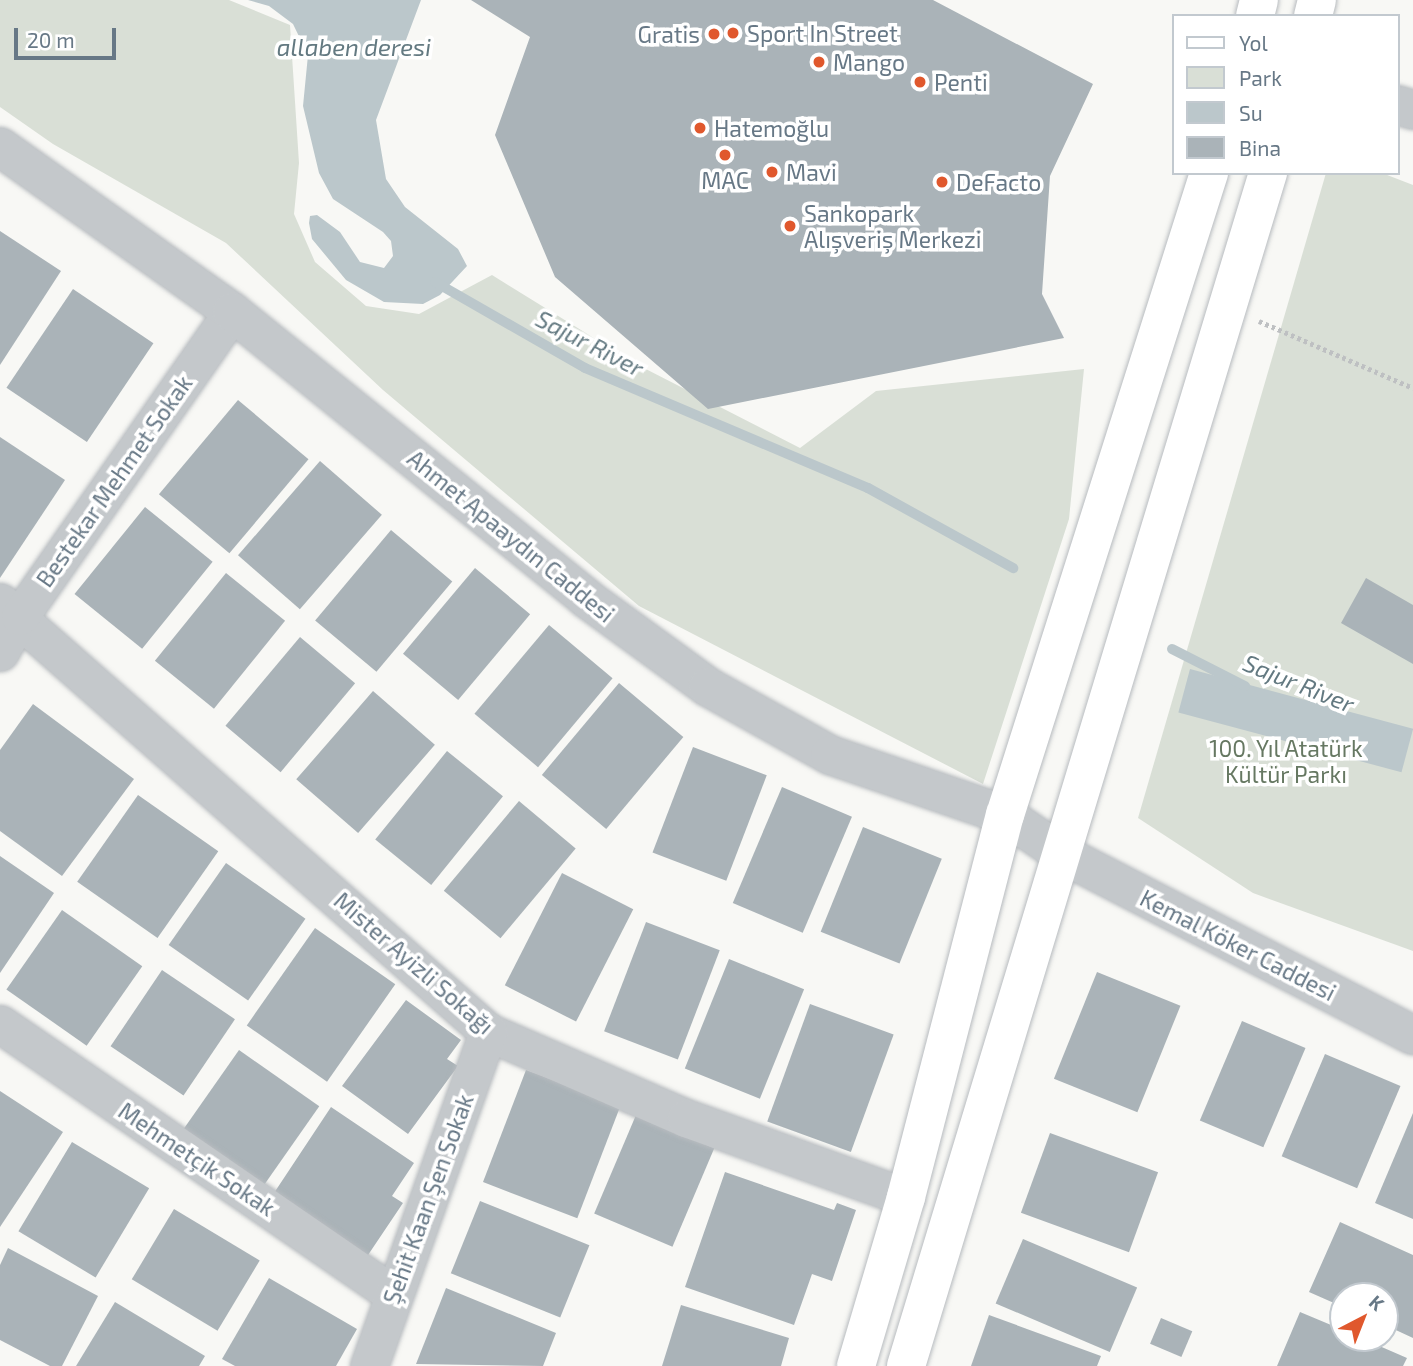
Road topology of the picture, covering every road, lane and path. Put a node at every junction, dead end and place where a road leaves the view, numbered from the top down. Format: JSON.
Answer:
{"nodes":[{"id":1,"x":0,"y":147,"type":"edge"},
{"id":2,"x":1208,"y":175,"type":"edge"},
{"id":3,"x":1267,"y":175,"type":"edge"},
{"id":4,"x":1230,"y":308,"type":"junction"},
{"id":5,"x":232,"y":312,"type":"junction"},
{"id":6,"x":1413,"y":388,"type":"edge"},
{"id":7,"x":10,"y":609,"type":"edge"},
{"id":8,"x":0,"y":652,"type":"edge"},
{"id":9,"x":1005,"y":816,"type":"junction"},
{"id":10,"x":1062,"y":855,"type":"junction"},
{"id":11,"x":0,"y":1024,"type":"edge"},
{"id":12,"x":488,"y":1032,"type":"junction"},
{"id":13,"x":1413,"y":1035,"type":"edge"},
{"id":14,"x":906,"y":1196,"type":"junction"},
{"id":15,"x":393,"y":1294,"type":"junction"},
{"id":16,"x":369,"y":1366,"type":"edge"},
{"id":17,"x":856,"y":1366,"type":"edge"},
{"id":18,"x":906,"y":1366,"type":"edge"}],
"edges":[{"from":1,"to":5,"type":"street","name":"Ahmet Apaaydın Caddesi"},
{"from":2,"to":9,"type":"main road"},
{"from":3,"to":4,"type":"main road"},
{"from":4,"to":6,"type":"path"},
{"from":4,"to":10,"type":"main road"},
{"from":5,"to":7,"type":"street","name":"Bestekar Mehmet Sokak"},
{"from":5,"to":9,"type":"street","name":"Ahmet Apaaydın Caddesi"},
{"from":7,"to":8,"type":"street","name":"Bestekar Mehmet Sokak"},
{"from":7,"to":12,"type":"street","name":"Mister Ayizli Sokağı"},
{"from":9,"to":10,"type":"street","name":"Ahmet Apaaydın Caddesi"},
{"from":9,"to":14,"type":"main road"},
{"from":10,"to":13,"type":"street","name":"Kemal Köker Caddesi"},
{"from":10,"to":18,"type":"main road"},
{"from":11,"to":15,"type":"street","name":"Mehmetçik Sokak"},
{"from":12,"to":14,"type":"street","name":"Mister Ayizli Sokağı"},
{"from":12,"to":15,"type":"street","name":"Şehit Kaan Şen Sokak"},
{"from":14,"to":17,"type":"main road"},
{"from":15,"to":16,"type":"street","name":"Şehit Kaan Şen Sokak"}]}
